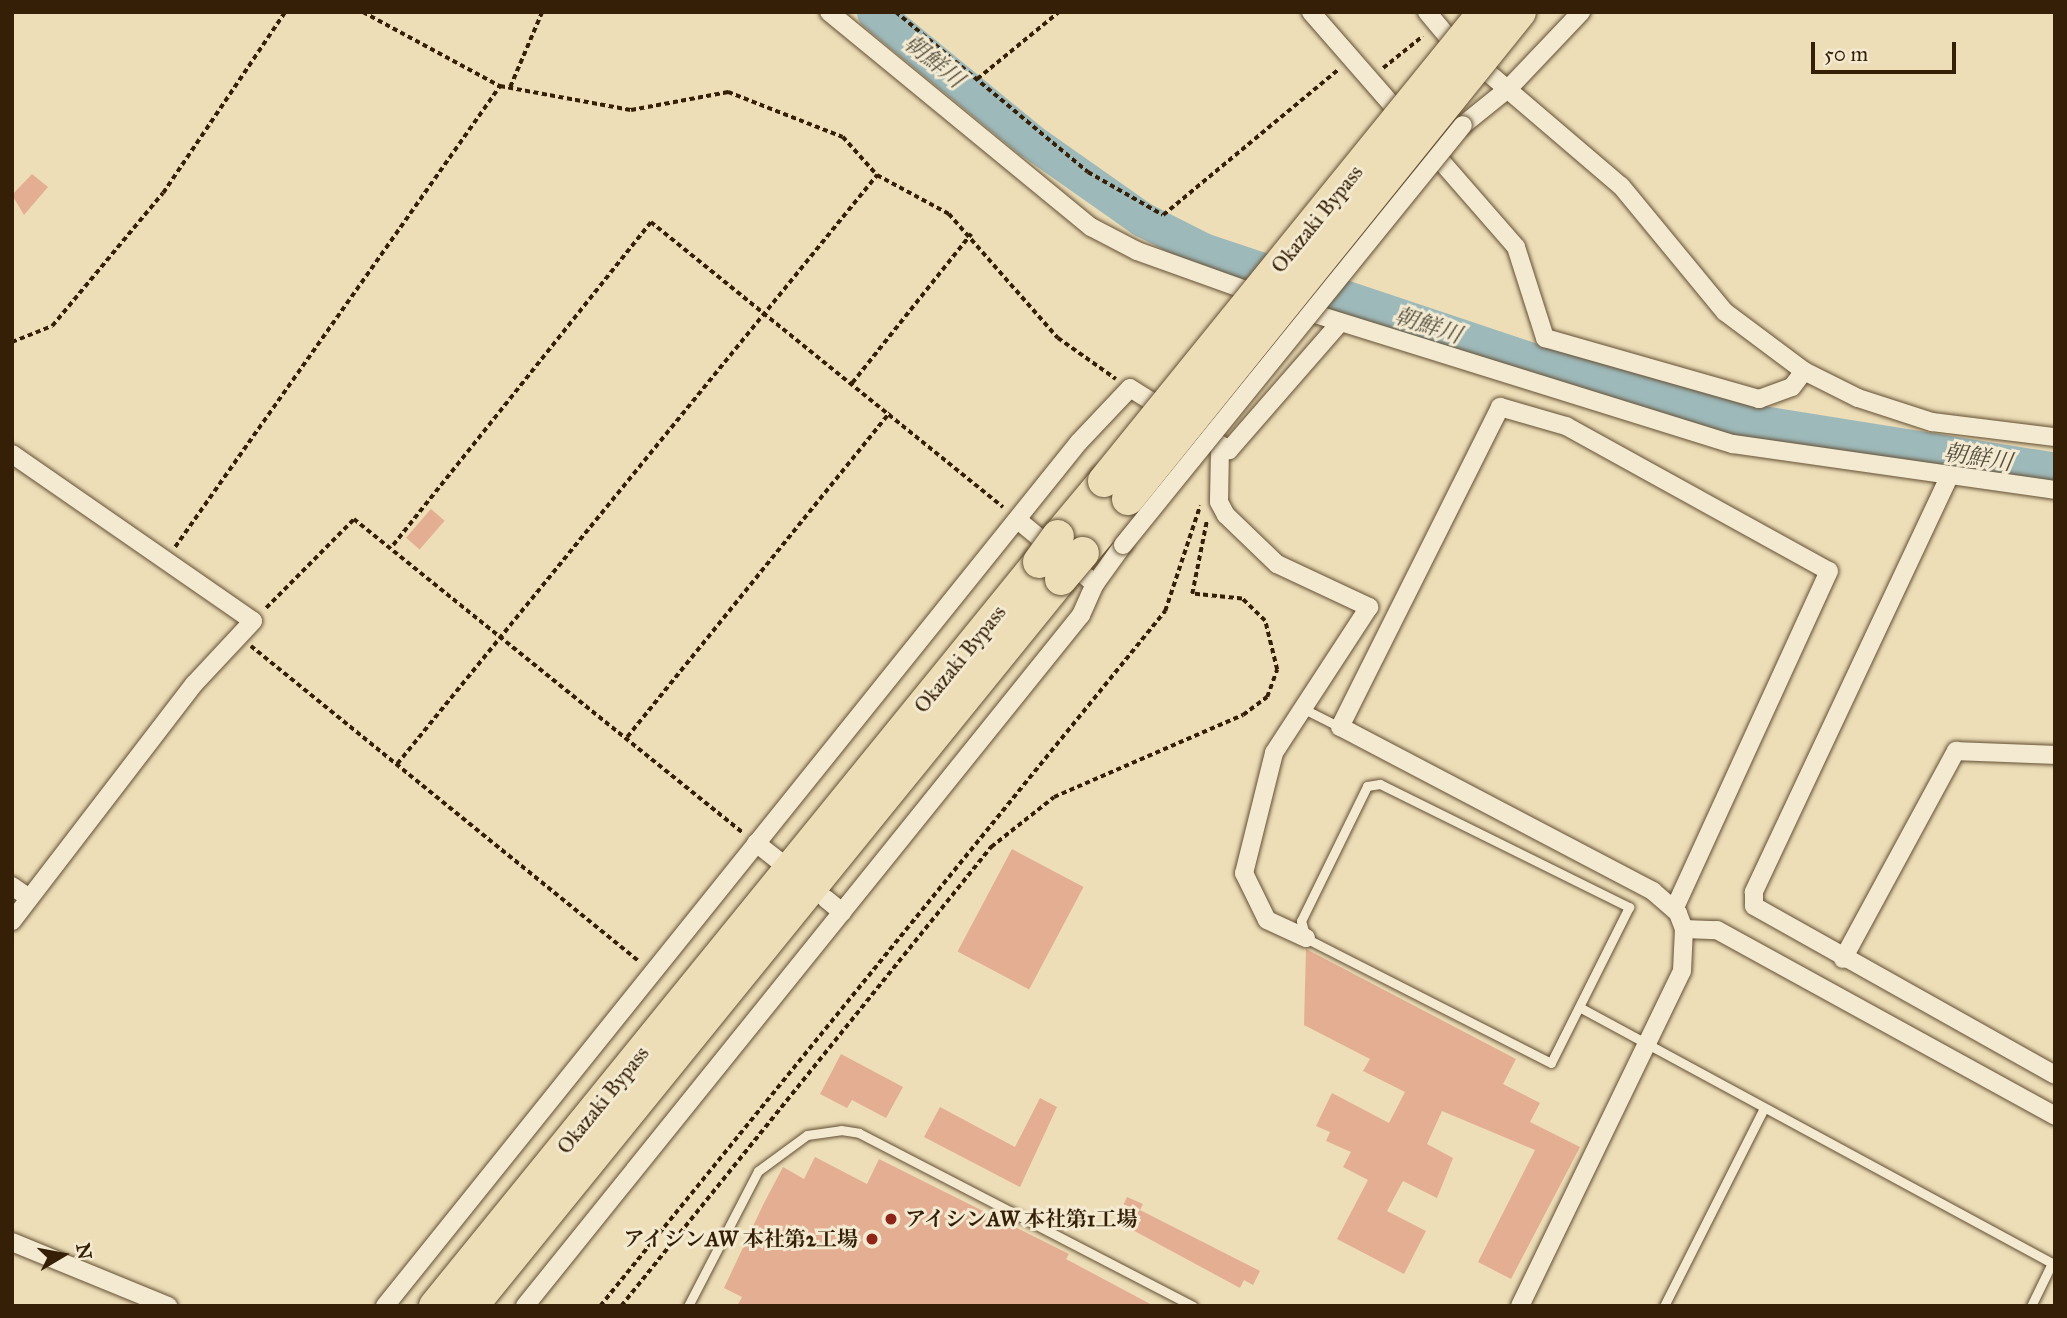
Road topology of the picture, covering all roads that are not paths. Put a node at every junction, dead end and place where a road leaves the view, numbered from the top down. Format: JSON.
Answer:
{"nodes":[{"id":1,"x":829,"y":12,"type":"edge"},
{"id":2,"x":1311,"y":12,"type":"edge"},
{"id":3,"x":1484,"y":12,"type":"edge"},
{"id":4,"x":1520,"y":12,"type":"edge"},
{"id":5,"x":1581,"y":12,"type":"edge"},
{"id":6,"x":1435,"y":17,"type":"edge"},
{"id":7,"x":1509,"y":88,"type":"junction"},
{"id":8,"x":1339,"y":324,"type":"junction"},
{"id":9,"x":1804,"y":371,"type":"junction"},
{"id":10,"x":2055,"y":437,"type":"edge"},
{"id":11,"x":1220,"y":449,"type":"junction"},
{"id":12,"x":12,"y":454,"type":"edge"},
{"id":13,"x":1949,"y":477,"type":"junction"},
{"id":14,"x":1116,"y":490,"type":"junction"},
{"id":15,"x":2055,"y":491,"type":"edge"},
{"id":16,"x":1018,"y":520,"type":"junction"},
{"id":17,"x":1050,"y":570,"type":"junction"},
{"id":18,"x":1095,"y":584,"type":"junction"},
{"id":19,"x":1304,"y":709,"type":"junction"},
{"id":20,"x":1340,"y":727,"type":"junction"},
{"id":21,"x":2055,"y":755,"type":"edge"},
{"id":22,"x":756,"y":843,"type":"junction"},
{"id":23,"x":779,"y":861,"type":"dead end"},
{"id":24,"x":12,"y":886,"type":"edge"},
{"id":25,"x":29,"y":897,"type":"junction"},
{"id":26,"x":826,"y":899,"type":"dead end"},
{"id":27,"x":1674,"y":909,"type":"junction"},
{"id":28,"x":842,"y":912,"type":"junction"},
{"id":29,"x":12,"y":921,"type":"edge"},
{"id":30,"x":1684,"y":929,"type":"junction"},
{"id":31,"x":1306,"y":938,"type":"junction"},
{"id":32,"x":1843,"y":960,"type":"junction"},
{"id":33,"x":1581,"y":1008,"type":"junction"},
{"id":34,"x":1646,"y":1045,"type":"junction"},
{"id":35,"x":2055,"y":1075,"type":"edge"},
{"id":36,"x":1763,"y":1110,"type":"junction"},
{"id":37,"x":2055,"y":1116,"type":"edge"},
{"id":38,"x":12,"y":1242,"type":"edge"},
{"id":39,"x":2053,"y":1263,"type":"edge"},
{"id":40,"x":389,"y":1304,"type":"edge"},
{"id":41,"x":168,"y":1306,"type":"edge"},
{"id":42,"x":435,"y":1306,"type":"edge"},
{"id":43,"x":472,"y":1306,"type":"edge"},
{"id":44,"x":525,"y":1306,"type":"edge"},
{"id":45,"x":688,"y":1306,"type":"edge"},
{"id":46,"x":1193,"y":1306,"type":"edge"},
{"id":47,"x":1520,"y":1306,"type":"edge"},
{"id":48,"x":1664,"y":1306,"type":"edge"},
{"id":49,"x":2031,"y":1306,"type":"edge"}],
"edges":[{"from":1,"to":8,"type":"street"},
{"from":2,"to":9,"type":"street"},
{"from":3,"to":14,"type":"highway","name":"Okazaki Bypass","bridge":true},
{"from":4,"to":14,"type":"highway","name":"Okazaki Bypass","bridge":true},
{"from":5,"to":7,"type":"street"},
{"from":6,"to":7,"type":"street"},
{"from":7,"to":9,"type":"street"},
{"from":7,"to":18,"type":"street","bridge":true},
{"from":8,"to":11,"type":"street"},
{"from":8,"to":13,"type":"street"},
{"from":9,"to":10,"type":"street"},
{"from":11,"to":16,"type":"street"},
{"from":11,"to":19,"type":"street"},
{"from":12,"to":25,"type":"street"},
{"from":13,"to":15,"type":"street"},
{"from":13,"to":32,"type":"street"},
{"from":14,"to":17,"type":"highway","name":"Okazaki Bypass","bridge":true},
{"from":16,"to":18,"type":"street"},
{"from":16,"to":22,"type":"street"},
{"from":17,"to":42,"type":"highway","name":"Okazaki Bypass"},
{"from":17,"to":43,"type":"highway","name":"Okazaki Bypass"},
{"from":18,"to":28,"type":"street"},
{"from":19,"to":20,"type":"lane"},
{"from":19,"to":31,"type":"street"},
{"from":20,"to":27,"type":"street"},
{"from":20,"to":27,"type":"street"},
{"from":21,"to":32,"type":"street"},
{"from":22,"to":23,"type":"street"},
{"from":22,"to":40,"type":"street"},
{"from":24,"to":25,"type":"street"},
{"from":25,"to":29,"type":"street"},
{"from":26,"to":28,"type":"street"},
{"from":27,"to":30,"type":"street"},
{"from":28,"to":44,"type":"street"},
{"from":30,"to":34,"type":"street"},
{"from":30,"to":37,"type":"street"},
{"from":31,"to":33,"type":"lane"},
{"from":31,"to":33,"type":"lane"},
{"from":32,"to":35,"type":"street"},
{"from":33,"to":34,"type":"lane"},
{"from":34,"to":36,"type":"lane"},
{"from":34,"to":47,"type":"street"},
{"from":36,"to":39,"type":"lane"},
{"from":36,"to":48,"type":"lane"},
{"from":38,"to":41,"type":"street"},
{"from":39,"to":49,"type":"lane"},
{"from":45,"to":46,"type":"lane"}]}
